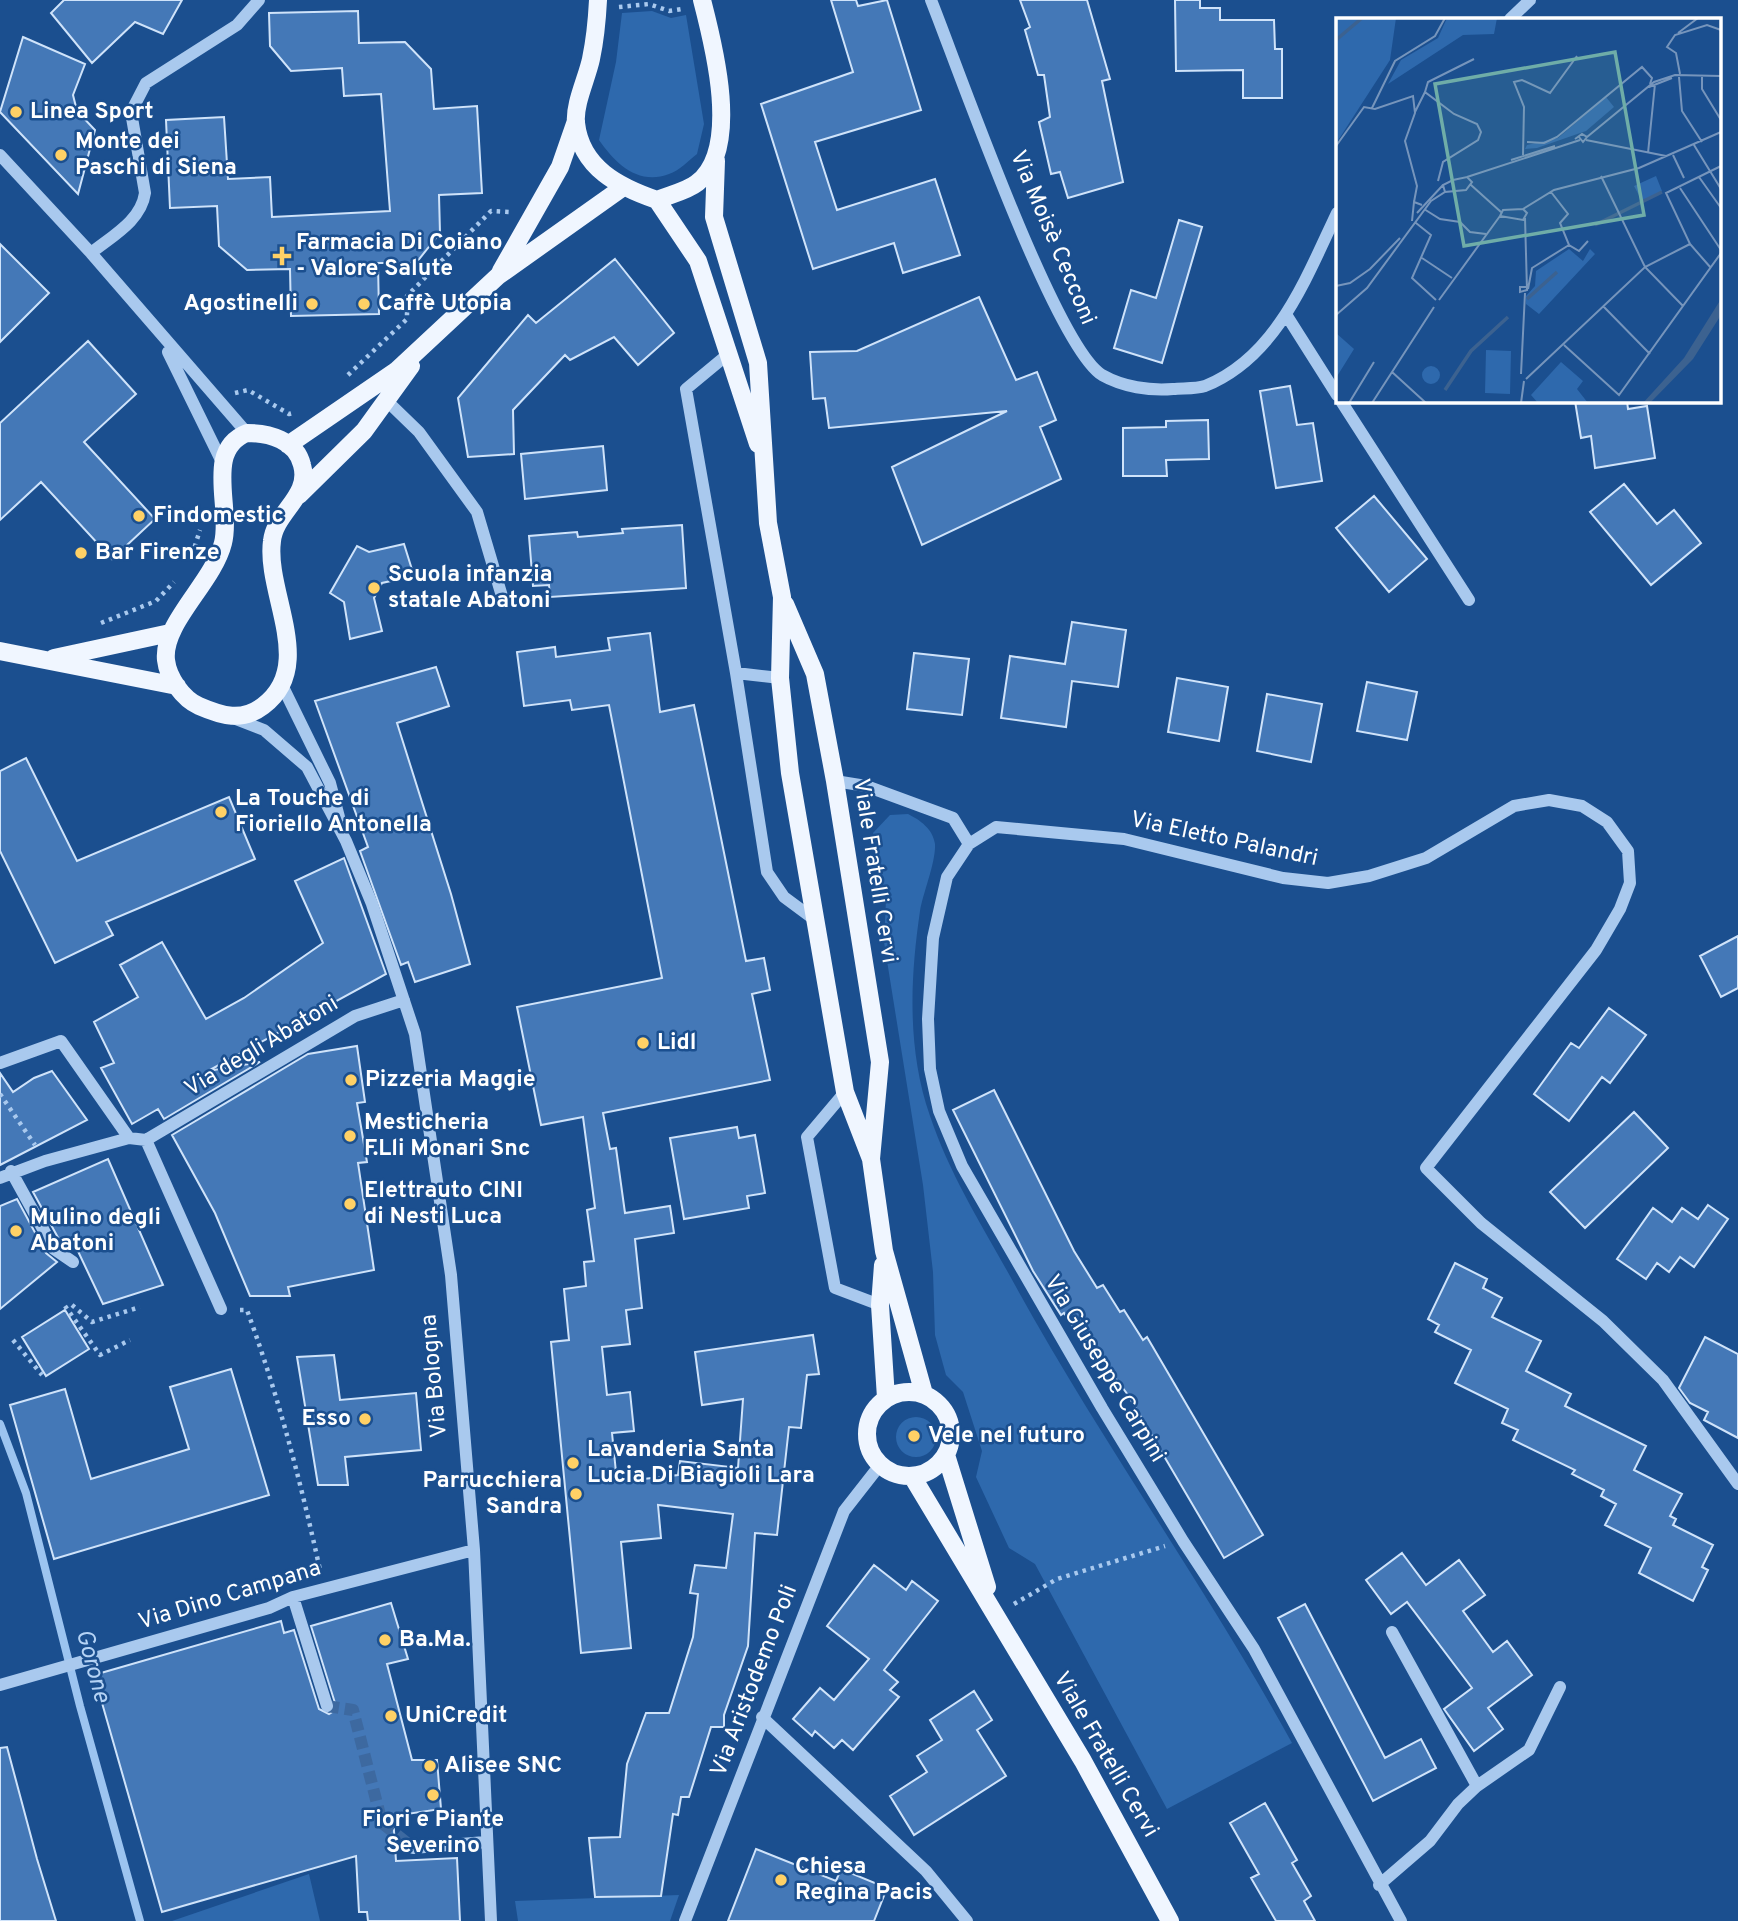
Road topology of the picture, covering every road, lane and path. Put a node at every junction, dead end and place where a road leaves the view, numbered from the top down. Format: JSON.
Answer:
{"nodes":[{"id":1,"x":258,"y":0,"type":"edge"},
{"id":2,"x":931,"y":0,"type":"edge"},
{"id":3,"x":1531,"y":0,"type":"edge"},
{"id":4,"x":703,"y":2,"type":"edge"},
{"id":5,"x":598,"y":4,"type":"edge"},
{"id":6,"x":1511,"y":18,"type":"edge"},
{"id":7,"x":576,"y":121,"type":"junction"},
{"id":8,"x":0,"y":155,"type":"edge"},
{"id":9,"x":716,"y":161,"type":"junction"},
{"id":10,"x":622,"y":188,"type":"junction"},
{"id":11,"x":657,"y":200,"type":"junction"},
{"id":12,"x":517,"y":201,"type":"dead end"},
{"id":13,"x":1336,"y":216,"type":"edge"},
{"id":14,"x":91,"y":253,"type":"junction"},
{"id":15,"x":498,"y":276,"type":"junction"},
{"id":16,"x":1287,"y":316,"type":"junction"},
{"id":17,"x":162,"y":339,"type":"junction"},
{"id":18,"x":427,"y":344,"type":"junction"},
{"id":19,"x":727,"y":355,"type":"junction"},
{"id":20,"x":338,"y":384,"type":"dead end"},
{"id":21,"x":1336,"y":393,"type":"edge"},
{"id":22,"x":214,"y":396,"type":"junction"},
{"id":23,"x":387,"y":401,"type":"junction"},
{"id":24,"x":1342,"y":402,"type":"edge"},
{"id":25,"x":298,"y":412,"type":"dead end"},
{"id":26,"x":247,"y":433,"type":"junction"},
{"id":27,"x":288,"y":445,"type":"junction"},
{"id":28,"x":222,"y":460,"type":"junction"},
{"id":29,"x":765,"y":466,"type":"junction"},
{"id":30,"x":299,"y":495,"type":"junction"},
{"id":31,"x":202,"y":524,"type":"dead end"},
{"id":32,"x":188,"y":566,"type":"dead end"},
{"id":33,"x":180,"y":575,"type":"dead end"},
{"id":34,"x":782,"y":597,"type":"junction"},
{"id":35,"x":1469,"y":600,"type":"dead end"},
{"id":36,"x":504,"y":603,"type":"dead end"},
{"id":37,"x":95,"y":625,"type":"dead end"},
{"id":38,"x":170,"y":633,"type":"junction"},
{"id":39,"x":0,"y":652,"type":"edge"},
{"id":40,"x":44,"y":660,"type":"junction"},
{"id":41,"x":736,"y":673,"type":"junction"},
{"id":42,"x":780,"y":678,"type":"junction"},
{"id":43,"x":282,"y":685,"type":"junction"},
{"id":44,"x":177,"y":686,"type":"junction"},
{"id":45,"x":233,"y":718,"type":"junction"},
{"id":46,"x":835,"y":780,"type":"junction"},
{"id":47,"x":346,"y":841,"type":"junction"},
{"id":48,"x":969,"y":844,"type":"junction"},
{"id":49,"x":815,"y":920,"type":"junction"},
{"id":50,"x":404,"y":1000,"type":"junction"},
{"id":51,"x":0,"y":1063,"type":"edge"},
{"id":52,"x":845,"y":1092,"type":"junction"},
{"id":53,"x":0,"y":1094,"type":"edge"},
{"id":54,"x":129,"y":1138,"type":"junction"},
{"id":55,"x":146,"y":1140,"type":"junction"},
{"id":56,"x":871,"y":1159,"type":"junction"},
{"id":57,"x":45,"y":1161,"type":"junction"},
{"id":58,"x":5,"y":1174,"type":"edge"},
{"id":59,"x":884,"y":1251,"type":"junction"},
{"id":60,"x":73,"y":1262,"type":"dead end"},
{"id":61,"x":880,"y":1305,"type":"junction"},
{"id":62,"x":140,"y":1307,"type":"dead end"},
{"id":63,"x":222,"y":1309,"type":"joint"},
{"id":64,"x":13,"y":1340,"type":"dead end"},
{"id":65,"x":130,"y":1340,"type":"dead end"},
{"id":66,"x":42,"y":1375,"type":"dead end"},
{"id":67,"x":924,"y":1394,"type":"junction"},
{"id":68,"x":886,"y":1398,"type":"junction"},
{"id":69,"x":946,"y":1455,"type":"junction"},
{"id":70,"x":880,"y":1465,"type":"junction"},
{"id":71,"x":912,"y":1476,"type":"junction"},
{"id":72,"x":1738,"y":1484,"type":"edge"},
{"id":73,"x":1183,"y":1541,"type":"junction"},
{"id":74,"x":474,"y":1550,"type":"junction"},
{"id":75,"x":324,"y":1589,"type":"junction"},
{"id":76,"x":293,"y":1597,"type":"junction"},
{"id":77,"x":996,"y":1614,"type":"junction"},
{"id":78,"x":1392,"y":1632,"type":"dead end"},
{"id":79,"x":0,"y":1685,"type":"edge"},
{"id":80,"x":1560,"y":1687,"type":"dead end"},
{"id":81,"x":327,"y":1706,"type":"dead end"},
{"id":82,"x":762,"y":1717,"type":"junction"},
{"id":83,"x":1477,"y":1786,"type":"junction"},
{"id":84,"x":485,"y":1842,"type":"junction"},
{"id":85,"x":413,"y":1848,"type":"tunnel mouth"},
{"id":86,"x":1379,"y":1885,"type":"junction"},
{"id":87,"x":491,"y":1921,"type":"edge"},
{"id":88,"x":685,"y":1921,"type":"edge"},
{"id":89,"x":967,"y":1921,"type":"edge"},
{"id":90,"x":1170,"y":1921,"type":"edge"},
{"id":91,"x":1401,"y":1921,"type":"edge"}],
"edges":[{"from":1,"to":14,"type":"street"},
{"from":2,"to":16,"type":"street","name":"Via Moisè Cecconi"},
{"from":3,"to":6,"type":"street"},
{"from":4,"to":5,"type":"path"},
{"from":4,"to":9,"type":"main road"},
{"from":5,"to":7,"type":"main road"},
{"from":7,"to":10,"type":"main road"},
{"from":7,"to":15,"type":"main road"},
{"from":8,"to":14,"type":"street"},
{"from":9,"to":11,"type":"main road"},
{"from":9,"to":29,"type":"main road","name":"Viale Fratelli Cervi"},
{"from":10,"to":11,"type":"main road"},
{"from":10,"to":15,"type":"main road"},
{"from":11,"to":19,"type":"main road"},
{"from":12,"to":20,"type":"path"},
{"from":13,"to":16,"type":"street","name":"Via Moisè Cecconi"},
{"from":14,"to":17,"type":"street"},
{"from":15,"to":18,"type":"main road"},
{"from":16,"to":21,"type":"street"},
{"from":17,"to":22,"type":"street"},
{"from":17,"to":28,"type":"street"},
{"from":18,"to":23,"type":"main road"},
{"from":18,"to":27,"type":"main road"},
{"from":19,"to":29,"type":"main road"},
{"from":19,"to":41,"type":"street"},
{"from":22,"to":25,"type":"path"},
{"from":22,"to":26,"type":"street"},
{"from":23,"to":30,"type":"main road"},
{"from":23,"to":36,"type":"street"},
{"from":24,"to":35,"type":"street"},
{"from":26,"to":27,"type":"main road"},
{"from":26,"to":28,"type":"main road"},
{"from":27,"to":30,"type":"main road"},
{"from":28,"to":38,"type":"main road"},
{"from":29,"to":34,"type":"main road","name":"Viale Fratelli Cervi"},
{"from":30,"to":43,"type":"main road"},
{"from":31,"to":32,"type":"path"},
{"from":33,"to":37,"type":"path"},
{"from":34,"to":42,"type":"main road","name":"Viale Fratelli Cervi"},
{"from":34,"to":46,"type":"main road","name":"Viale Fratelli Cervi"},
{"from":38,"to":40,"type":"main road"},
{"from":38,"to":44,"type":"main road"},
{"from":39,"to":40,"type":"main road"},
{"from":40,"to":44,"type":"main road"},
{"from":41,"to":42,"type":"street"},
{"from":41,"to":49,"type":"street"},
{"from":42,"to":49,"type":"main road","name":"Viale Fratelli Cervi"},
{"from":43,"to":45,"type":"main road"},
{"from":43,"to":47,"type":"street"},
{"from":44,"to":45,"type":"main road"},
{"from":45,"to":47,"type":"street"},
{"from":46,"to":48,"type":"street"},
{"from":46,"to":56,"type":"main road","name":"Viale Fratelli Cervi"},
{"from":47,"to":50,"type":"street","name":"Via Bologna"},
{"from":48,"to":72,"type":"street","name":"Via Eletto Palandri"},
{"from":48,"to":73,"type":"street","name":"Via Giuseppe Carpini"},
{"from":49,"to":52,"type":"main road","name":"Viale Fratelli Cervi"},
{"from":50,"to":55,"type":"street","name":"Via degli Abatoni"},
{"from":50,"to":74,"type":"street","name":"Via Bologna"},
{"from":51,"to":54,"type":"street"},
{"from":52,"to":56,"type":"main road","name":"Viale Fratelli Cervi"},
{"from":52,"to":61,"type":"street"},
{"from":53,"to":57,"type":"path"},
{"from":54,"to":55,"type":"street"},
{"from":54,"to":57,"type":"street"},
{"from":55,"to":63,"type":"street"},
{"from":56,"to":59,"type":"main road","name":"Viale Fratelli Cervi"},
{"from":57,"to":58,"type":"street"},
{"from":58,"to":60,"type":"street"},
{"from":59,"to":61,"type":"main road"},
{"from":59,"to":67,"type":"main road"},
{"from":61,"to":68,"type":"main road"},
{"from":62,"to":65,"type":"path"},
{"from":63,"to":75,"type":"path"},
{"from":64,"to":66,"type":"path"},
{"from":67,"to":68,"type":"main road"},
{"from":67,"to":69,"type":"main road"},
{"from":68,"to":70,"type":"main road"},
{"from":69,"to":71,"type":"main road"},
{"from":69,"to":77,"type":"main road"},
{"from":70,"to":71,"type":"main road"},
{"from":70,"to":82,"type":"street","name":"Via Aristodemo Poli"},
{"from":71,"to":77,"type":"main road"},
{"from":73,"to":77,"type":"path"},
{"from":73,"to":86,"type":"street","name":"Via Giuseppe Carpini"},
{"from":74,"to":75,"type":"street","name":"Via Dino Campana"},
{"from":74,"to":84,"type":"street","name":"Via Bologna"},
{"from":75,"to":76,"type":"street","name":"Via Dino Campana"},
{"from":76,"to":79,"type":"street","name":"Via Dino Campana"},
{"from":76,"to":81,"type":"street"},
{"from":77,"to":90,"type":"main road","name":"Viale Fratelli Cervi"},
{"from":78,"to":83,"type":"street"},
{"from":80,"to":83,"type":"street"},
{"from":82,"to":88,"type":"street","name":"Via Aristodemo Poli"},
{"from":82,"to":89,"type":"street"},
{"from":83,"to":86,"type":"street"},
{"from":84,"to":85,"type":"street"},
{"from":84,"to":87,"type":"street","name":"Via Bologna"},
{"from":86,"to":91,"type":"street","name":"Via Giuseppe Carpini"}]}
